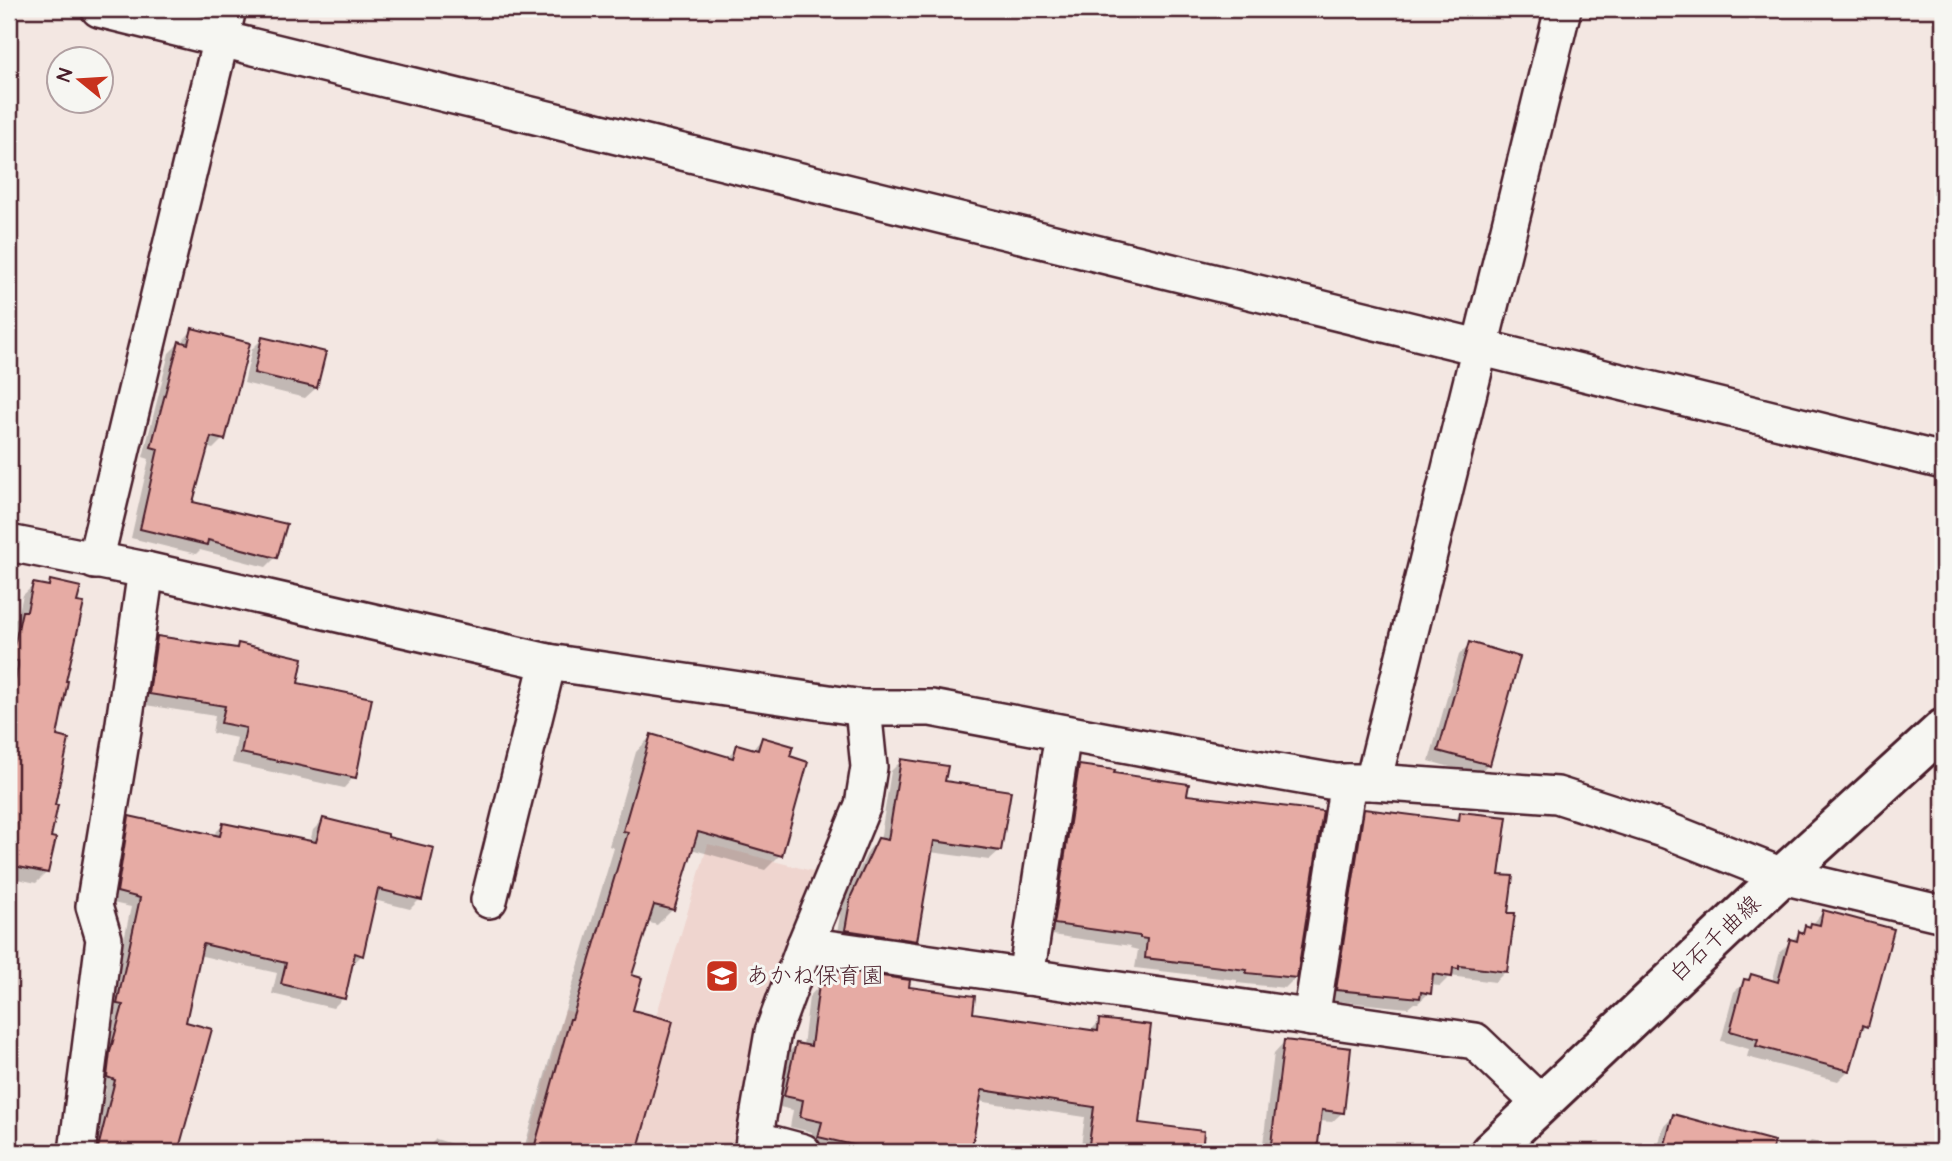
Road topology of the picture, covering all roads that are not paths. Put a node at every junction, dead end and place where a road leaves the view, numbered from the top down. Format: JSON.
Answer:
{"nodes":[{"id":1,"x":99,"y":9,"type":"edge"},
{"id":2,"x":1563,"y":9,"type":"edge"},
{"id":3,"x":224,"y":24,"type":"edge"},
{"id":4,"x":1480,"y":346,"type":"junction"},
{"id":5,"x":1943,"y":461,"type":"edge"},
{"id":6,"x":9,"y":544,"type":"edge"},
{"id":7,"x":95,"y":561,"type":"junction"},
{"id":8,"x":146,"y":570,"type":"junction"},
{"id":9,"x":548,"y":662,"type":"junction"},
{"id":10,"x":863,"y":708,"type":"junction"},
{"id":11,"x":1943,"y":729,"type":"edge"},
{"id":12,"x":1063,"y":733,"type":"junction"},
{"id":13,"x":1360,"y":782,"type":"junction"},
{"id":14,"x":1782,"y":876,"type":"junction"},
{"id":15,"x":489,"y":900,"type":"dead end"},
{"id":16,"x":1943,"y":914,"type":"edge"},
{"id":17,"x":805,"y":946,"type":"junction"},
{"id":18,"x":1026,"y":977,"type":"junction"},
{"id":19,"x":1311,"y":1018,"type":"junction"},
{"id":20,"x":1541,"y":1104,"type":"junction"},
{"id":21,"x":753,"y":1145,"type":"edge"},
{"id":22,"x":76,"y":1152,"type":"edge"},
{"id":23,"x":803,"y":1152,"type":"edge"},
{"id":24,"x":1490,"y":1152,"type":"edge"}],
"edges":[{"from":1,"to":3,"type":"street"},
{"from":2,"to":4,"type":"street"},
{"from":3,"to":4,"type":"street"},
{"from":3,"to":7,"type":"street"},
{"from":4,"to":5,"type":"street"},
{"from":4,"to":13,"type":"street"},
{"from":6,"to":7,"type":"street"},
{"from":7,"to":8,"type":"street"},
{"from":8,"to":9,"type":"street"},
{"from":8,"to":22,"type":"street"},
{"from":9,"to":10,"type":"street"},
{"from":9,"to":15,"type":"street"},
{"from":10,"to":12,"type":"street"},
{"from":10,"to":17,"type":"street"},
{"from":11,"to":14,"type":"main road","name":"白石千曲線"},
{"from":12,"to":13,"type":"street"},
{"from":12,"to":18,"type":"street"},
{"from":13,"to":14,"type":"street"},
{"from":13,"to":19,"type":"street"},
{"from":14,"to":16,"type":"street"},
{"from":14,"to":20,"type":"main road","name":"白石千曲線"},
{"from":17,"to":18,"type":"street"},
{"from":17,"to":21,"type":"street"},
{"from":18,"to":19,"type":"street"},
{"from":19,"to":20,"type":"street"},
{"from":20,"to":24,"type":"main road","name":"白石千曲線"},
{"from":21,"to":23,"type":"street"}]}
